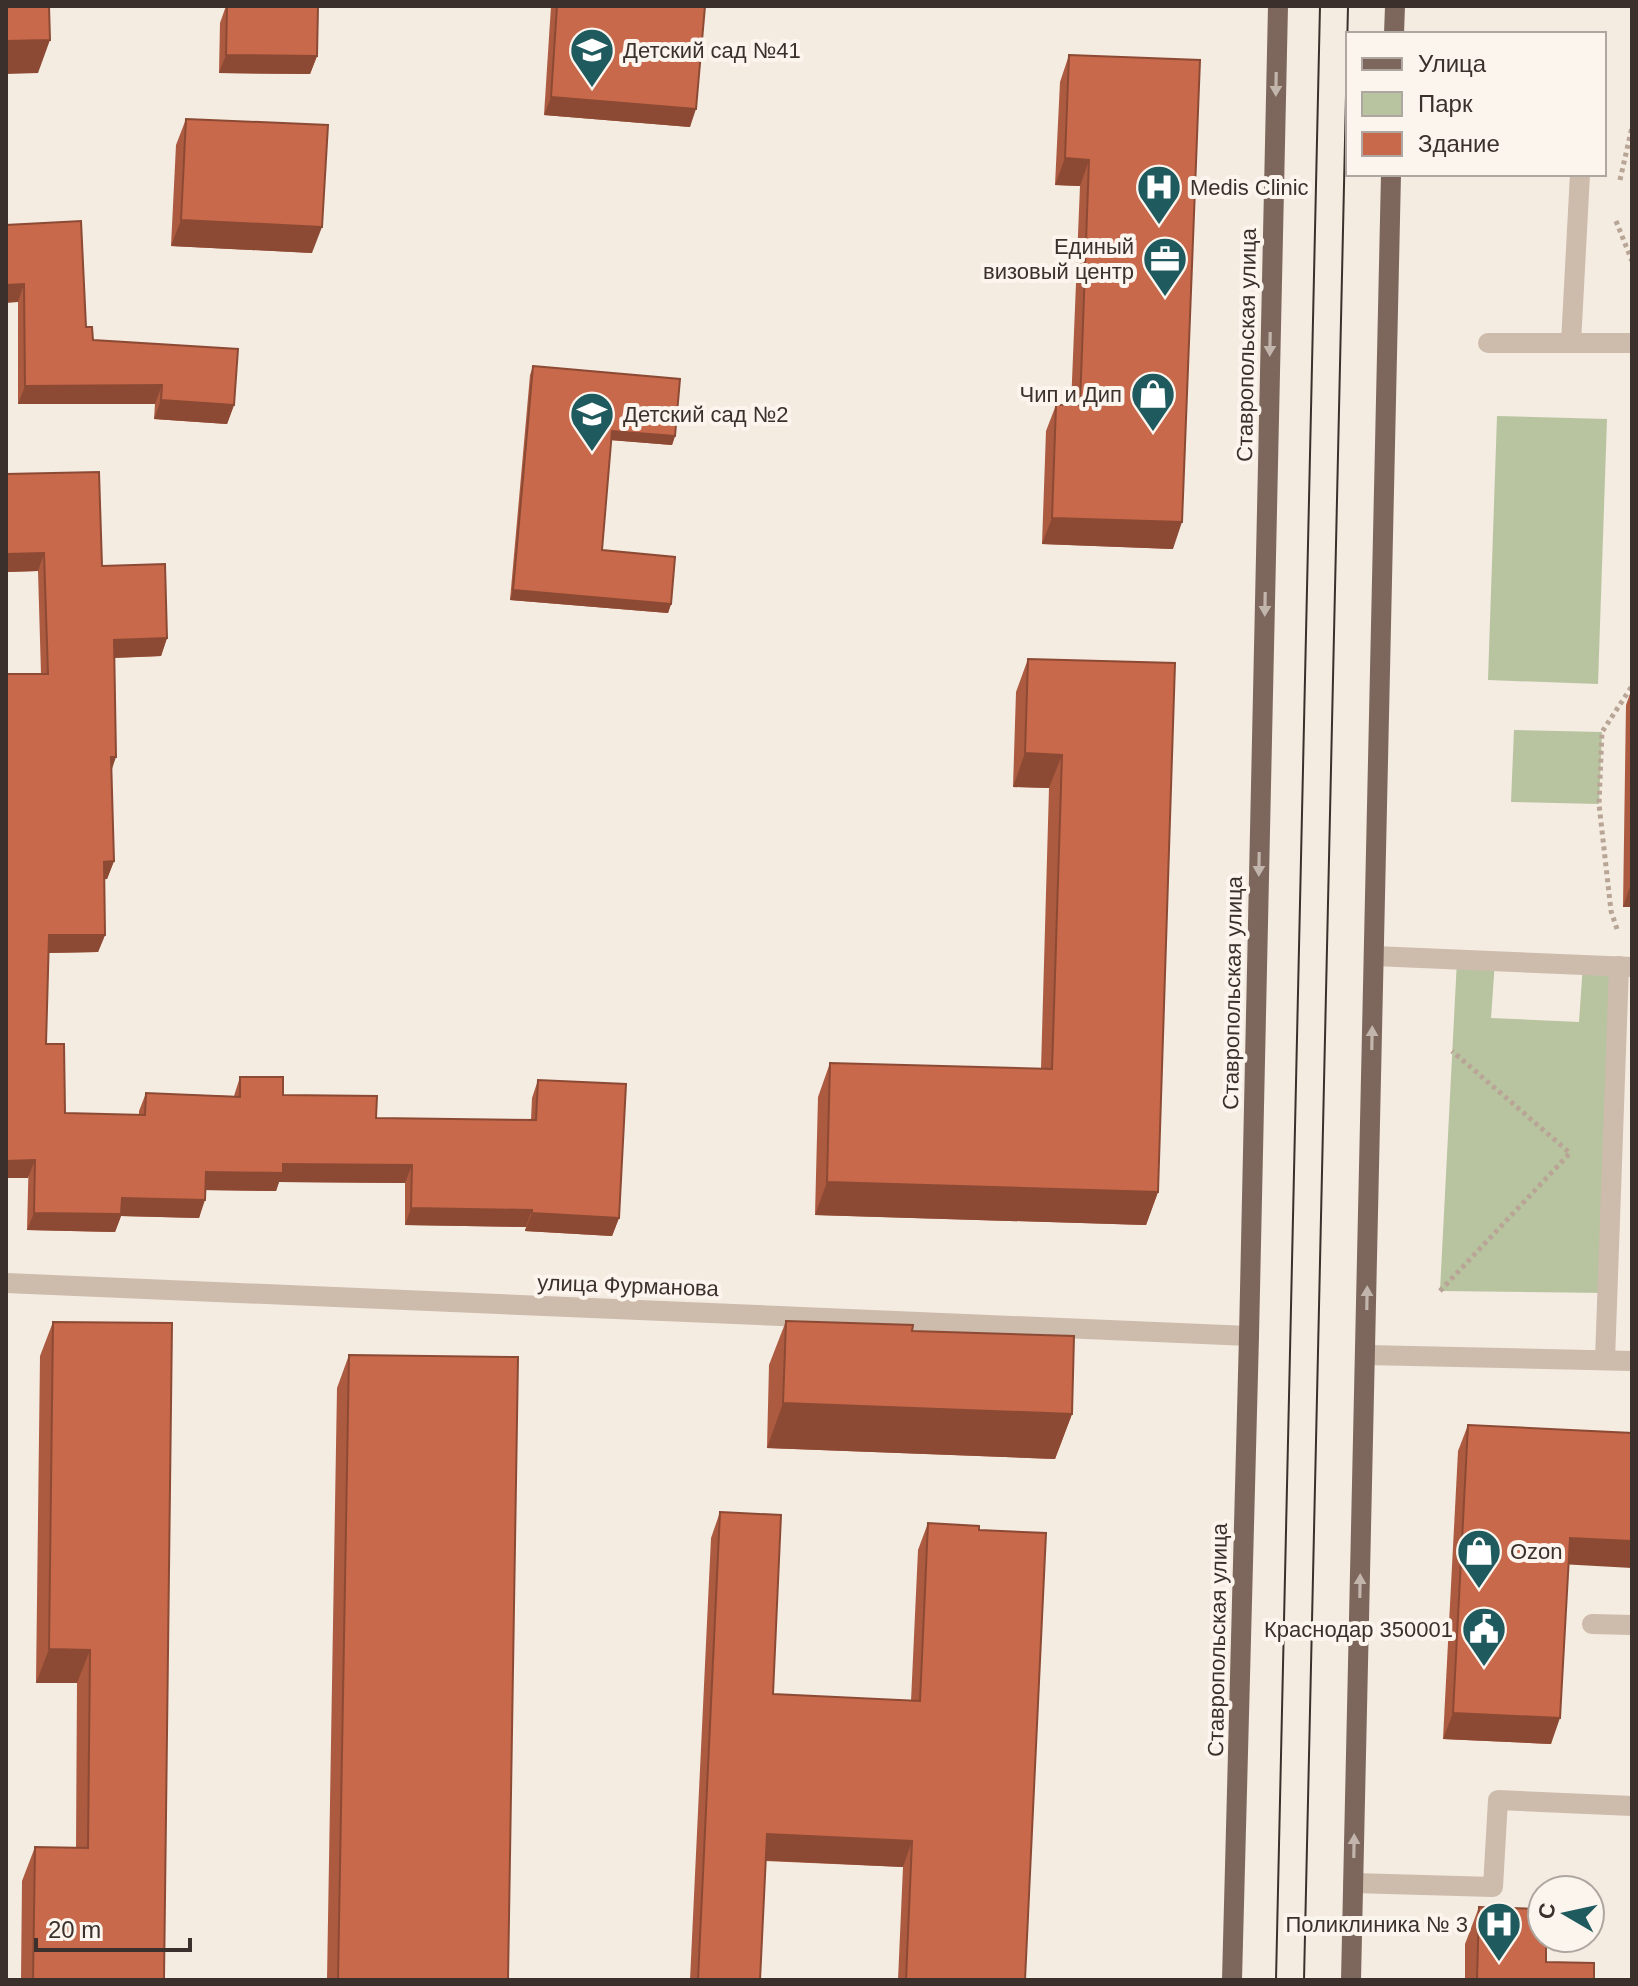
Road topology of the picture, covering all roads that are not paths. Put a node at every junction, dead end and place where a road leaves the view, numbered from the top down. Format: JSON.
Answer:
{"nodes":[{"id":1,"x":1278,"y":6,"type":"edge"},
{"id":2,"x":1395,"y":6,"type":"edge"},
{"id":3,"x":1394,"y":32,"type":"edge"},
{"id":4,"x":1391,"y":176,"type":"edge"},
{"id":5,"x":1580,"y":176,"type":"edge"},
{"id":6,"x":1488,"y":343,"type":"dead end"},
{"id":7,"x":1571,"y":343,"type":"junction"},
{"id":8,"x":1632,"y":343,"type":"edge"},
{"id":9,"x":1374,"y":956,"type":"junction"},
{"id":10,"x":1627,"y":966,"type":"edge"},
{"id":11,"x":6,"y":1283,"type":"edge"},
{"id":12,"x":1249,"y":1336,"type":"junction"},
{"id":13,"x":1366,"y":1355,"type":"junction"},
{"id":14,"x":1605,"y":1360,"type":"junction"},
{"id":15,"x":1632,"y":1361,"type":"edge"},
{"id":16,"x":1592,"y":1624,"type":"dead end"},
{"id":17,"x":1632,"y":1625,"type":"edge"},
{"id":18,"x":1632,"y":1806,"type":"edge"},
{"id":19,"x":1353,"y":1883,"type":"junction"},
{"id":20,"x":1232,"y":1980,"type":"edge"},
{"id":21,"x":1351,"y":1980,"type":"edge"}],
"edges":[{"from":1,"to":12,"type":"main road","name":"Ставропольская улица","one_way":true},
{"from":2,"to":3,"type":"main road"},
{"from":4,"to":9,"type":"main road"},
{"from":5,"to":7,"type":"street"},
{"from":6,"to":7,"type":"street"},
{"from":7,"to":8,"type":"street"},
{"from":9,"to":10,"type":"street"},
{"from":13,"to":9,"type":"main road","one_way":true},
{"from":10,"to":14,"type":"street"},
{"from":11,"to":12,"type":"street","name":"улица Фурманова"},
{"from":12,"to":20,"type":"main road","name":"Ставропольская улица"},
{"from":13,"to":14,"type":"street"},
{"from":19,"to":13,"type":"main road","one_way":true},
{"from":14,"to":15,"type":"street"},
{"from":16,"to":17,"type":"street"},
{"from":18,"to":19,"type":"street"},
{"from":19,"to":21,"type":"main road"}]}
